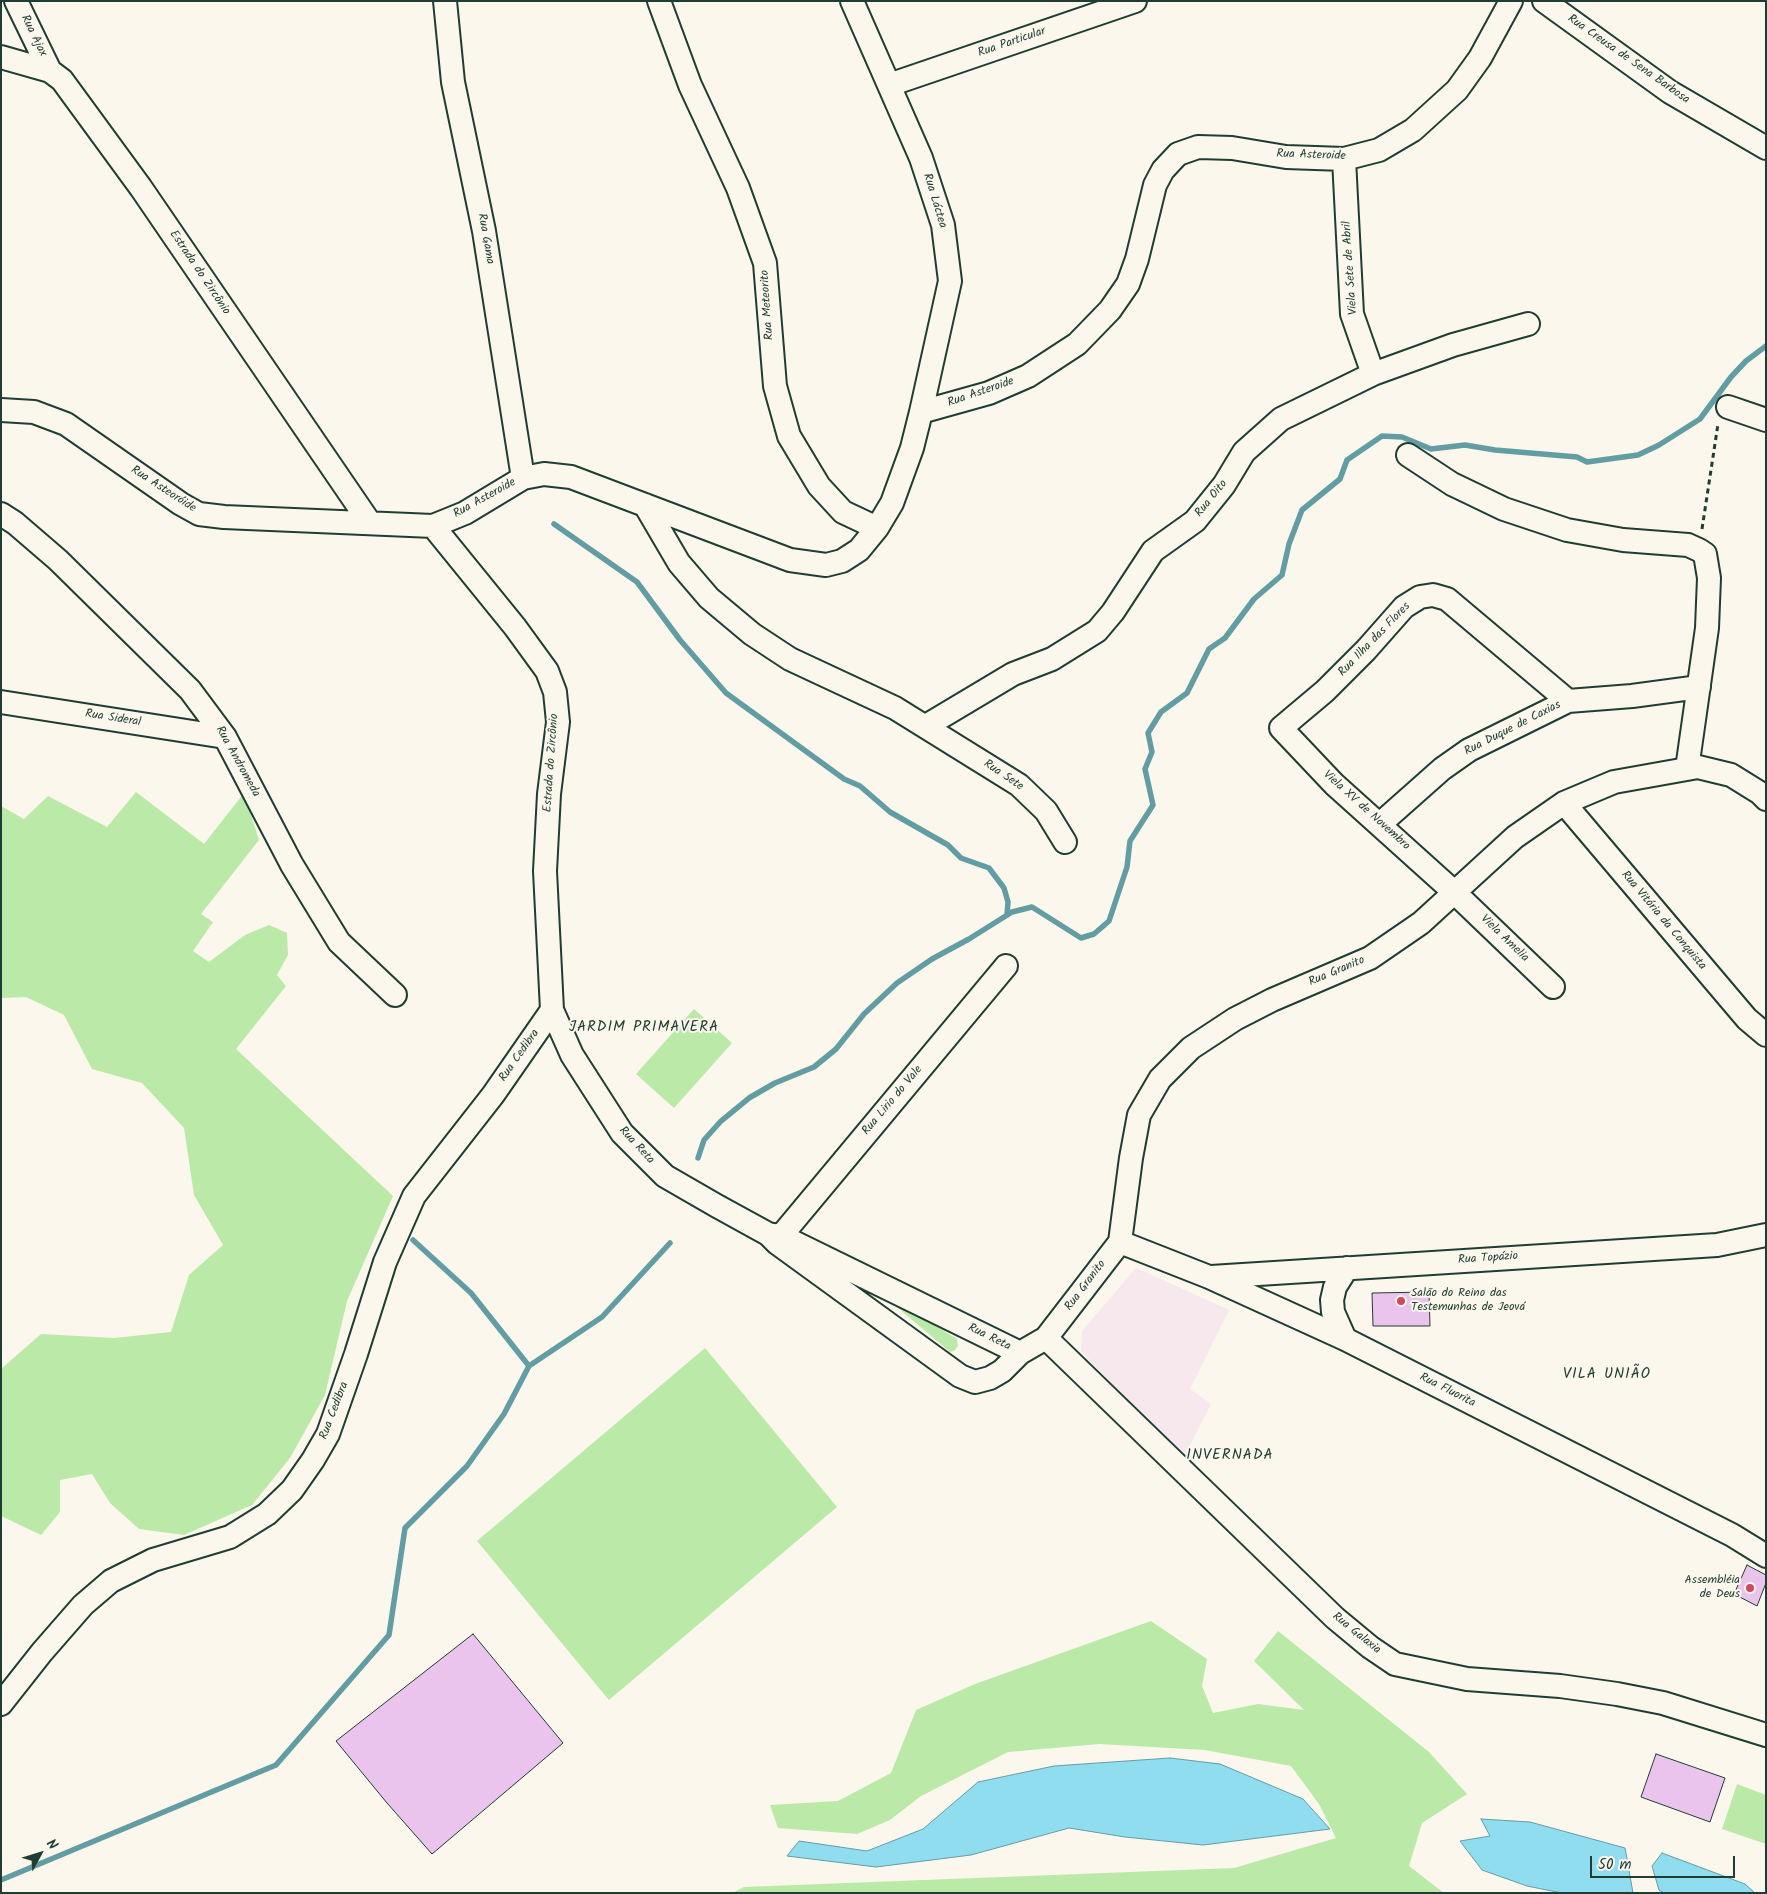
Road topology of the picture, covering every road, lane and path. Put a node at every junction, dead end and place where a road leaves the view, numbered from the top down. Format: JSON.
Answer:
{"nodes":[{"id":1,"x":16,"y":1,"type":"edge"},
{"id":2,"x":445,"y":1,"type":"edge"},
{"id":3,"x":660,"y":1,"type":"edge"},
{"id":4,"x":852,"y":1,"type":"edge"},
{"id":5,"x":1135,"y":1,"type":"edge"},
{"id":6,"x":1511,"y":1,"type":"edge"},
{"id":7,"x":1544,"y":1,"type":"edge"},
{"id":8,"x":1,"y":57,"type":"edge"},
{"id":9,"x":50,"y":71,"type":"junction"},
{"id":10,"x":889,"y":85,"type":"junction"},
{"id":11,"x":1766,"y":148,"type":"edge"},
{"id":12,"x":1344,"y":159,"type":"junction"},
{"id":13,"x":1528,"y":324,"type":"dead end"},
{"id":14,"x":1373,"y":374,"type":"junction"},
{"id":15,"x":1728,"y":407,"type":"joint"},
{"id":16,"x":1,"y":410,"type":"edge"},
{"id":17,"x":921,"y":412,"type":"junction"},
{"id":18,"x":1766,"y":420,"type":"edge"},
{"id":19,"x":1408,"y":455,"type":"dead end"},
{"id":20,"x":523,"y":478,"type":"junction"},
{"id":21,"x":645,"y":506,"type":"junction"},
{"id":22,"x":1,"y":514,"type":"edge"},
{"id":23,"x":370,"y":522,"type":"junction"},
{"id":24,"x":432,"y":526,"type":"junction"},
{"id":25,"x":877,"y":528,"type":"junction"},
{"id":26,"x":1693,"y":547,"type":"junction"},
{"id":27,"x":1699,"y":687,"type":"junction"},
{"id":28,"x":1568,"y":701,"type":"junction"},
{"id":29,"x":1,"y":702,"type":"edge"},
{"id":30,"x":926,"y":726,"type":"junction"},
{"id":31,"x":1280,"y":728,"type":"joint"},
{"id":32,"x":225,"y":737,"type":"junction"},
{"id":33,"x":1687,"y":769,"type":"junction"},
{"id":34,"x":1766,"y":798,"type":"edge"},
{"id":35,"x":1564,"y":803,"type":"junction"},
{"id":36,"x":1380,"y":824,"type":"junction"},
{"id":37,"x":1064,"y":842,"type":"dead end"},
{"id":38,"x":1454,"y":892,"type":"junction"},
{"id":39,"x":1006,"y":966,"type":"dead end"},
{"id":40,"x":1553,"y":987,"type":"dead end"},
{"id":41,"x":395,"y":995,"type":"dead end"},
{"id":42,"x":552,"y":1010,"type":"junction"},
{"id":43,"x":1766,"y":1035,"type":"edge"},
{"id":44,"x":1766,"y":1234,"type":"edge"},
{"id":45,"x":775,"y":1235,"type":"junction"},
{"id":46,"x":1120,"y":1242,"type":"junction"},
{"id":47,"x":1347,"y":1268,"type":"junction"},
{"id":48,"x":1209,"y":1277,"type":"junction"},
{"id":49,"x":1046,"y":1338,"type":"junction"},
{"id":50,"x":1344,"y":1339,"type":"junction"},
{"id":51,"x":1020,"y":1353,"type":"junction"},
{"id":52,"x":1766,"y":1556,"type":"edge"},
{"id":53,"x":1,"y":1704,"type":"edge"},
{"id":54,"x":1766,"y":1735,"type":"edge"}],
"edges":[{"from":1,"to":9,"type":"street","name":"Rua Ajax"},
{"from":2,"to":20,"type":"street","name":"Rua Gama"},
{"from":3,"to":25,"type":"street","name":"Rua Meteorito"},
{"from":4,"to":10,"type":"street","name":"Rua Láctea"},
{"from":5,"to":10,"type":"street","name":"Rua Particular"},
{"from":6,"to":12,"type":"street","name":"Rua Asteroide"},
{"from":7,"to":11,"type":"street","name":"Rua Creusa de Sena Barbosa"},
{"from":8,"to":9,"type":"street","name":"Estrada do Zircônio"},
{"from":9,"to":23,"type":"street","name":"Estrada do Zircônio"},
{"from":10,"to":17,"type":"street","name":"Rua Láctea"},
{"from":12,"to":14,"type":"street","name":"Viela Sete de Abril"},
{"from":12,"to":17,"type":"street","name":"Rua Asteroide"},
{"from":13,"to":14,"type":"street","name":"Rua Oito"},
{"from":14,"to":30,"type":"street","name":"Rua Oito"},
{"from":15,"to":18,"type":"street"},
{"from":15,"to":26,"type":"path"},
{"from":16,"to":23,"type":"street","name":"Rua Asteoróide"},
{"from":17,"to":25,"type":"street","name":"Rua Asteroide"},
{"from":19,"to":26,"type":"street"},
{"from":20,"to":21,"type":"street","name":"Rua Asteroide"},
{"from":20,"to":24,"type":"street","name":"Rua Asteroide"},
{"from":21,"to":25,"type":"street","name":"Rua Asteroide"},
{"from":21,"to":30,"type":"street","name":"Rua Sete"},
{"from":22,"to":32,"type":"street","name":"Rua Andromeda"},
{"from":23,"to":24,"type":"street","name":"Rua Asteroide"},
{"from":24,"to":42,"type":"street","name":"Estrada do Zircônio"},
{"from":26,"to":27,"type":"street"},
{"from":27,"to":28,"type":"street","name":"Rua Duque de Caxias"},
{"from":27,"to":33,"type":"street"},
{"from":28,"to":31,"type":"street","name":"Rua Ilha das Flores"},
{"from":28,"to":36,"type":"street","name":"Rua Duque de Caxias"},
{"from":29,"to":32,"type":"street","name":"Rua Sideral"},
{"from":30,"to":37,"type":"street","name":"Rua Sete"},
{"from":31,"to":36,"type":"street","name":"Viela XV de Novembro"},
{"from":32,"to":41,"type":"street","name":"Rua Andromeda"},
{"from":33,"to":34,"type":"street","name":"Rua Granito"},
{"from":33,"to":35,"type":"street","name":"Rua Granito"},
{"from":35,"to":38,"type":"street","name":"Rua Granito"},
{"from":35,"to":43,"type":"street","name":"Rua Vitória da Conquista"},
{"from":36,"to":38,"type":"street","name":"Viela XV de Novembro"},
{"from":38,"to":40,"type":"street","name":"Viela Amelia"},
{"from":38,"to":46,"type":"street","name":"Rua Granito"},
{"from":39,"to":45,"type":"street","name":"Rua Lirio do Vale"},
{"from":42,"to":45,"type":"street","name":"Rua Reta"},
{"from":42,"to":53,"type":"street","name":"Rua Cedibra"},
{"from":44,"to":47,"type":"street","name":"Rua Topázio"},
{"from":45,"to":51,"type":"street","name":"Rua Reta"},
{"from":45,"to":51,"type":"street","name":"Rua Reta"},
{"from":46,"to":48,"type":"street","name":"Rua Fluorita"},
{"from":46,"to":49,"type":"street","name":"Rua Granito"},
{"from":47,"to":48,"type":"street","name":"Rua Topázio"},
{"from":47,"to":50,"type":"street"},
{"from":48,"to":50,"type":"street","name":"Rua Fluorita"},
{"from":49,"to":51,"type":"street","name":"Rua Reta"},
{"from":49,"to":54,"type":"street","name":"Rua Galaxia"},
{"from":50,"to":52,"type":"street","name":"Rua Fluorita"}]}
